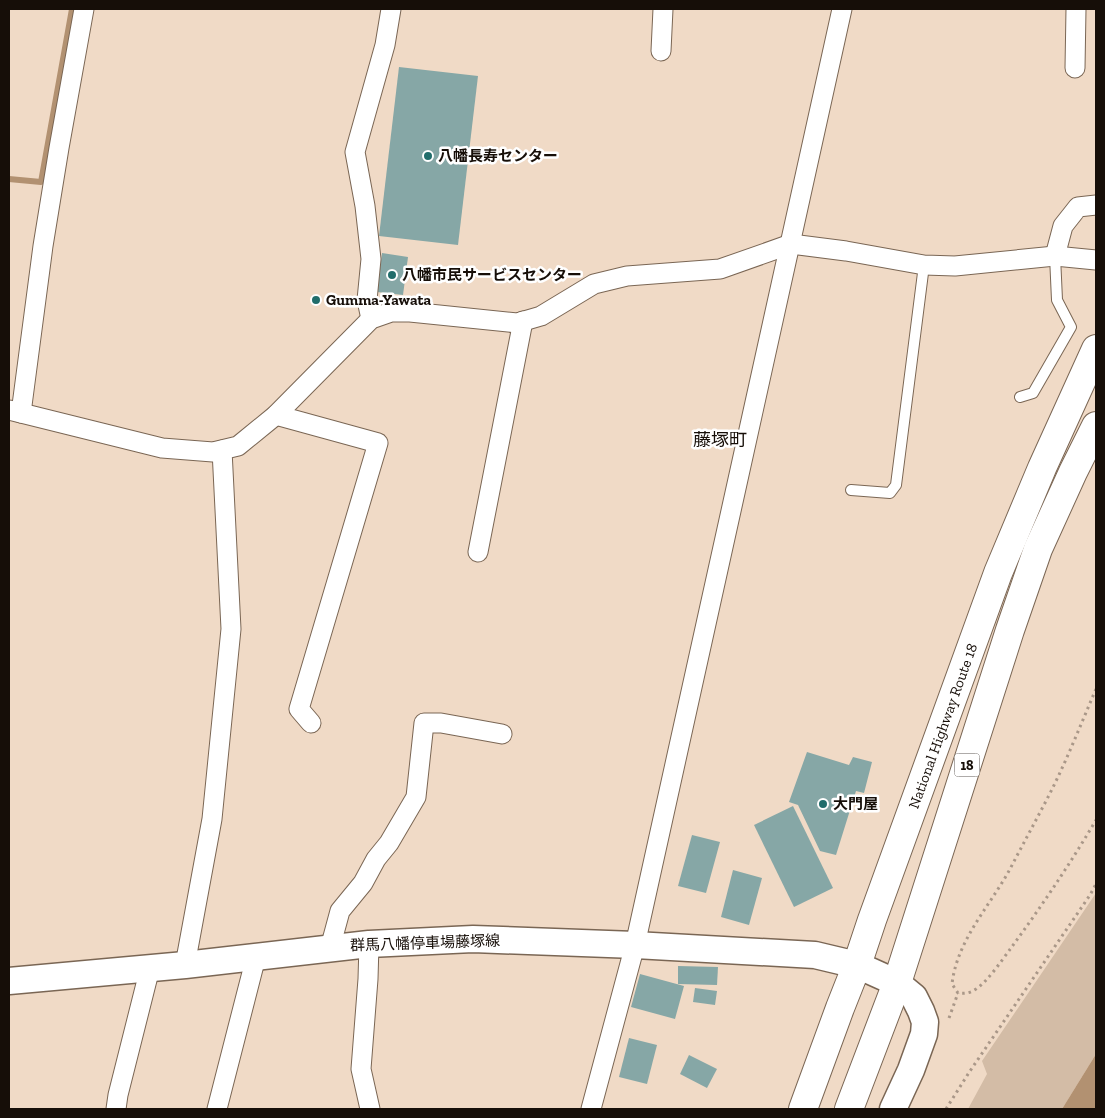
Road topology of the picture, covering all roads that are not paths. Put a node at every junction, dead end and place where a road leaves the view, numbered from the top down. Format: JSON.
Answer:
{"nodes":[{"id":1,"x":84,"y":9,"type":"edge"},
{"id":2,"x":391,"y":9,"type":"edge"},
{"id":3,"x":663,"y":9,"type":"edge"},
{"id":4,"x":842,"y":9,"type":"edge"},
{"id":5,"x":1076,"y":9,"type":"edge"},
{"id":6,"x":661,"y":51,"type":"dead end"},
{"id":7,"x":1075,"y":68,"type":"dead end"},
{"id":8,"x":1096,"y":205,"type":"edge"},
{"id":9,"x":791,"y":244,"type":"junction"},
{"id":10,"x":1055,"y":256,"type":"junction"},
{"id":11,"x":1096,"y":260,"type":"edge"},
{"id":12,"x":924,"y":265,"type":"junction"},
{"id":13,"x":371,"y":319,"type":"junction"},
{"id":14,"x":523,"y":321,"type":"junction"},
{"id":15,"x":1096,"y":349,"type":"edge"},
{"id":16,"x":1020,"y":396,"type":"dead end"},
{"id":17,"x":15,"y":411,"type":"edge"},
{"id":18,"x":276,"y":415,"type":"junction"},
{"id":19,"x":1096,"y":426,"type":"edge"},
{"id":20,"x":222,"y":450,"type":"junction"},
{"id":21,"x":851,"y":490,"type":"dead end"},
{"id":22,"x":478,"y":552,"type":"dead end"},
{"id":23,"x":311,"y":723,"type":"dead end"},
{"id":24,"x":502,"y":734,"type":"dead end"},
{"id":25,"x":369,"y":944,"type":"junction"},
{"id":26,"x":635,"y":945,"type":"junction"},
{"id":27,"x":330,"y":948,"type":"junction"},
{"id":28,"x":256,"y":957,"type":"junction"},
{"id":29,"x":185,"y":965,"type":"junction"},
{"id":30,"x":857,"y":965,"type":"junction"},
{"id":31,"x":150,"y":968,"type":"junction"},
{"id":32,"x":9,"y":980,"type":"edge"},
{"id":33,"x":897,"y":983,"type":"junction"},
{"id":34,"x":116,"y":1109,"type":"edge"},
{"id":35,"x":217,"y":1109,"type":"edge"},
{"id":36,"x":370,"y":1109,"type":"edge"},
{"id":37,"x":591,"y":1109,"type":"edge"},
{"id":38,"x":803,"y":1109,"type":"edge"},
{"id":39,"x":849,"y":1109,"type":"edge"},
{"id":40,"x":893,"y":1109,"type":"edge"}],
"edges":[{"from":1,"to":17,"type":"street"},
{"from":2,"to":13,"type":"street"},
{"from":3,"to":6,"type":"street"},
{"from":4,"to":9,"type":"street"},
{"from":5,"to":7,"type":"street"},
{"from":8,"to":10,"type":"street"},
{"from":9,"to":12,"type":"street"},
{"from":9,"to":14,"type":"street"},
{"from":9,"to":26,"type":"street"},
{"from":10,"to":11,"type":"street"},
{"from":10,"to":12,"type":"street"},
{"from":10,"to":16,"type":"lane"},
{"from":12,"to":21,"type":"lane"},
{"from":13,"to":14,"type":"street"},
{"from":13,"to":18,"type":"street"},
{"from":14,"to":22,"type":"street"},
{"from":15,"to":30,"type":"highway","name":"National Highway Route 18","number":"18"},
{"from":17,"to":20,"type":"street"},
{"from":18,"to":20,"type":"street"},
{"from":18,"to":23,"type":"street"},
{"from":19,"to":33,"type":"highway","name":"National Highway Route 18","number":"18"},
{"from":20,"to":29,"type":"street"},
{"from":24,"to":27,"type":"street"},
{"from":25,"to":26,"type":"main road","name":"群馬八幡停車場藤塚線"},
{"from":25,"to":27,"type":"main road","name":"群馬八幡停車場藤塚線"},
{"from":25,"to":36,"type":"street"},
{"from":26,"to":30,"type":"main road","name":"群馬八幡停車場藤塚線"},
{"from":26,"to":37,"type":"street"},
{"from":27,"to":28,"type":"main road","name":"群馬八幡停車場藤塚線"},
{"from":28,"to":29,"type":"main road","name":"群馬八幡停車場藤塚線"},
{"from":28,"to":35,"type":"street"},
{"from":29,"to":31,"type":"main road","name":"群馬八幡停車場藤塚線"},
{"from":30,"to":33,"type":"main road","name":"群馬八幡停車場藤塚線"},
{"from":30,"to":38,"type":"highway","name":"National Highway Route 18","number":"18"},
{"from":31,"to":32,"type":"main road","name":"群馬八幡停車場藤塚線"},
{"from":31,"to":34,"type":"street"},
{"from":33,"to":39,"type":"highway","name":"National Highway Route 18","number":"18"},
{"from":33,"to":40,"type":"main road","name":"群馬八幡停車場藤塚線"}]}
